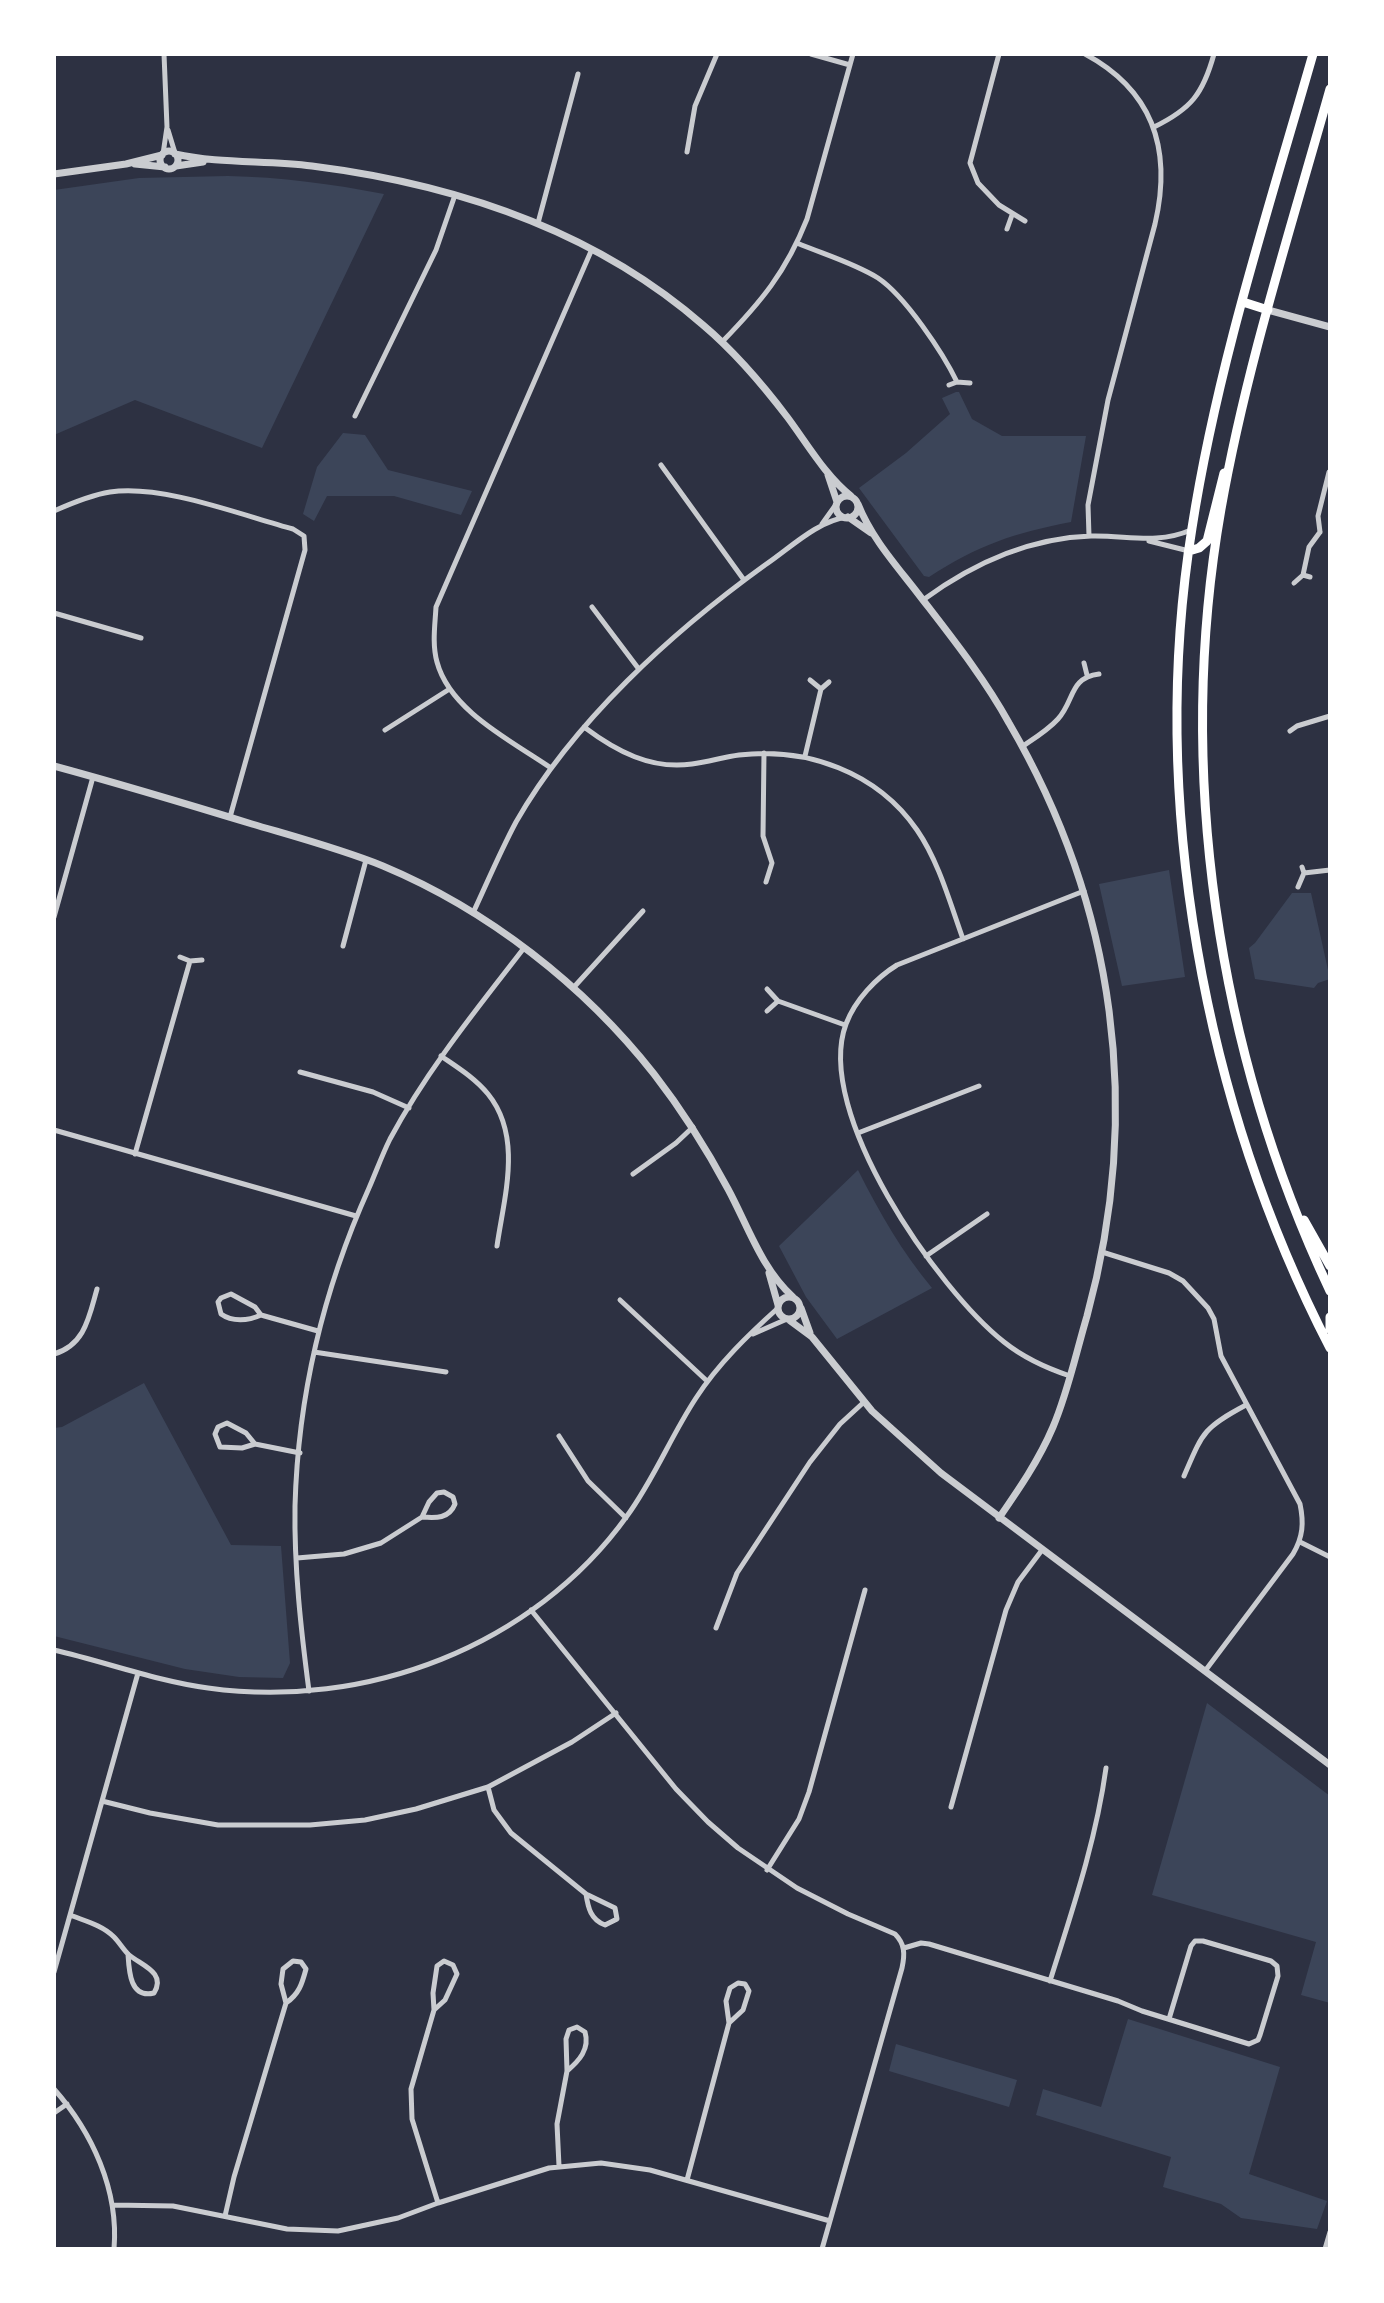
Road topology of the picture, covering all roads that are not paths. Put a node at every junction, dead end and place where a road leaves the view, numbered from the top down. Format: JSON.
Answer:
{"nodes":[{"id":1,"x":164,"y":54,"type":"edge"},
{"id":2,"x":718,"y":54,"type":"edge"},
{"id":3,"x":811,"y":54,"type":"edge"},
{"id":4,"x":853,"y":54,"type":"edge"},
{"id":5,"x":999,"y":54,"type":"edge"},
{"id":6,"x":1085,"y":54,"type":"edge"},
{"id":7,"x":1214,"y":54,"type":"edge"},
{"id":8,"x":1305,"y":54,"type":"edge"},
{"id":9,"x":1312,"y":54,"type":"edge"},
{"id":10,"x":850,"y":65,"type":"junction"},
{"id":11,"x":578,"y":74,"type":"dead end"},
{"id":12,"x":1330,"y":89,"type":"edge"},
{"id":13,"x":1302,"y":91,"type":"junction"},
{"id":14,"x":167,"y":127,"type":"junction"},
{"id":15,"x":1154,"y":127,"type":"junction"},
{"id":16,"x":687,"y":152,"type":"dead end"},
{"id":17,"x":175,"y":154,"type":"junction"},
{"id":18,"x":162,"y":155,"type":"junction"},
{"id":19,"x":218,"y":160,"type":"junction"},
{"id":20,"x":126,"y":164,"type":"junction"},
{"id":21,"x":176,"y":166,"type":"junction"},
{"id":22,"x":165,"y":167,"type":"junction"},
{"id":23,"x":54,"y":174,"type":"edge"},
{"id":24,"x":455,"y":195,"type":"junction"},
{"id":25,"x":1012,"y":215,"type":"junction"},
{"id":26,"x":1025,"y":221,"type":"dead end"},
{"id":27,"x":538,"y":223,"type":"junction"},
{"id":28,"x":1007,"y":229,"type":"dead end"},
{"id":29,"x":797,"y":243,"type":"junction"},
{"id":30,"x":592,"y":249,"type":"junction"},
{"id":31,"x":1243,"y":302,"type":"junction"},
{"id":32,"x":1268,"y":310,"type":"junction"},
{"id":33,"x":1330,"y":327,"type":"edge"},
{"id":34,"x":722,"y":342,"type":"junction"},
{"id":35,"x":957,"y":382,"type":"junction"},
{"id":36,"x":970,"y":383,"type":"dead end"},
{"id":37,"x":949,"y":385,"type":"dead end"},
{"id":38,"x":355,"y":416,"type":"dead end"},
{"id":39,"x":1234,"y":445,"type":"junction"},
{"id":40,"x":661,"y":465,"type":"dead end"},
{"id":41,"x":825,"y":468,"type":"junction"},
{"id":42,"x":1329,"y":472,"type":"edge"},
{"id":43,"x":851,"y":496,"type":"junction"},
{"id":44,"x":837,"y":503,"type":"junction"},
{"id":45,"x":858,"y":504,"type":"junction"},
{"id":46,"x":54,"y":511,"type":"edge"},
{"id":47,"x":848,"y":517,"type":"junction"},
{"id":48,"x":820,"y":526,"type":"junction"},
{"id":49,"x":1191,"y":530,"type":"junction"},
{"id":50,"x":1320,"y":532,"type":"junction"},
{"id":51,"x":1328,"y":533,"type":"dead end"},
{"id":52,"x":874,"y":536,"type":"junction"},
{"id":53,"x":1089,"y":536,"type":"junction"},
{"id":54,"x":1142,"y":540,"type":"junction"},
{"id":55,"x":1189,"y":551,"type":"junction"},
{"id":56,"x":744,"y":580,"type":"junction"},
{"id":57,"x":1294,"y":583,"type":"dead end"},
{"id":58,"x":923,"y":600,"type":"junction"},
{"id":59,"x":592,"y":607,"type":"dead end"},
{"id":60,"x":54,"y":613,"type":"edge"},
{"id":61,"x":141,"y":638,"type":"dead end"},
{"id":62,"x":1084,"y":663,"type":"dead end"},
{"id":63,"x":638,"y":668,"type":"junction"},
{"id":64,"x":1099,"y":674,"type":"dead end"},
{"id":65,"x":1087,"y":676,"type":"junction"},
{"id":66,"x":810,"y":680,"type":"dead end"},
{"id":67,"x":829,"y":682,"type":"dead end"},
{"id":68,"x":821,"y":689,"type":"junction"},
{"id":69,"x":448,"y":690,"type":"junction"},
{"id":70,"x":1330,"y":716,"type":"edge"},
{"id":71,"x":1292,"y":720,"type":"dead end"},
{"id":72,"x":1297,"y":726,"type":"junction"},
{"id":73,"x":584,"y":727,"type":"junction"},
{"id":74,"x":385,"y":730,"type":"dead end"},
{"id":75,"x":1290,"y":731,"type":"dead end"},
{"id":76,"x":1023,"y":746,"type":"junction"},
{"id":77,"x":764,"y":753,"type":"junction"},
{"id":78,"x":805,"y":756,"type":"junction"},
{"id":79,"x":54,"y":766,"type":"edge"},
{"id":80,"x":551,"y":768,"type":"junction"},
{"id":81,"x":93,"y":777,"type":"junction"},
{"id":82,"x":230,"y":817,"type":"junction"},
{"id":83,"x":366,"y":860,"type":"junction"},
{"id":84,"x":772,"y":863,"type":"junction"},
{"id":85,"x":781,"y":863,"type":"dead end"},
{"id":86,"x":1330,"y":870,"type":"edge"},
{"id":87,"x":766,"y":882,"type":"dead end"},
{"id":88,"x":1298,"y":887,"type":"dead end"},
{"id":89,"x":1084,"y":891,"type":"junction"},
{"id":90,"x":643,"y":911,"type":"dead end"},
{"id":91,"x":473,"y":913,"type":"junction"},
{"id":92,"x":54,"y":917,"type":"edge"},
{"id":93,"x":963,"y":939,"type":"junction"},
{"id":94,"x":343,"y":946,"type":"dead end"},
{"id":95,"x":524,"y":948,"type":"junction"},
{"id":96,"x":180,"y":957,"type":"dead end"},
{"id":97,"x":202,"y":960,"type":"dead end"},
{"id":98,"x":190,"y":961,"type":"junction"},
{"id":99,"x":574,"y":988,"type":"junction"},
{"id":100,"x":767,"y":989,"type":"dead end"},
{"id":101,"x":778,"y":1001,"type":"junction"},
{"id":102,"x":767,"y":1011,"type":"dead end"},
{"id":103,"x":845,"y":1026,"type":"junction"},
{"id":104,"x":441,"y":1056,"type":"junction"},
{"id":105,"x":300,"y":1072,"type":"dead end"},
{"id":106,"x":979,"y":1086,"type":"dead end"},
{"id":107,"x":410,"y":1108,"type":"junction"},
{"id":108,"x":693,"y":1127,"type":"junction"},
{"id":109,"x":54,"y":1130,"type":"edge"},
{"id":110,"x":858,"y":1133,"type":"junction"},
{"id":111,"x":135,"y":1154,"type":"junction"},
{"id":112,"x":633,"y":1174,"type":"dead end"},
{"id":113,"x":1291,"y":1197,"type":"junction"},
{"id":114,"x":987,"y":1214,"type":"dead end"},
{"id":115,"x":356,"y":1216,"type":"junction"},
{"id":116,"x":497,"y":1246,"type":"dead end"},
{"id":117,"x":1102,"y":1252,"type":"junction"},
{"id":118,"x":926,"y":1256,"type":"junction"},
{"id":119,"x":1330,"y":1266,"type":"edge"},
{"id":120,"x":768,"y":1269,"type":"junction"},
{"id":121,"x":97,"y":1289,"type":"dead end"},
{"id":122,"x":1330,"y":1291,"type":"edge"},
{"id":123,"x":793,"y":1297,"type":"junction"},
{"id":124,"x":620,"y":1300,"type":"dead end"},
{"id":125,"x":778,"y":1307,"type":"junction"},
{"id":126,"x":801,"y":1308,"type":"junction"},
{"id":127,"x":261,"y":1315,"type":"junction"},
{"id":128,"x":1330,"y":1317,"type":"edge"},
{"id":129,"x":788,"y":1320,"type":"junction"},
{"id":130,"x":1330,"y":1329,"type":"edge"},
{"id":131,"x":318,"y":1331,"type":"junction"},
{"id":132,"x":751,"y":1335,"type":"junction"},
{"id":133,"x":811,"y":1337,"type":"junction"},
{"id":134,"x":1330,"y":1348,"type":"edge"},
{"id":135,"x":314,"y":1352,"type":"junction"},
{"id":136,"x":54,"y":1354,"type":"edge"},
{"id":137,"x":446,"y":1372,"type":"dead end"},
{"id":138,"x":1070,"y":1376,"type":"junction"},
{"id":139,"x":707,"y":1381,"type":"junction"},
{"id":140,"x":864,"y":1402,"type":"junction"},
{"id":141,"x":1246,"y":1405,"type":"junction"},
{"id":142,"x":559,"y":1436,"type":"dead end"},
{"id":143,"x":255,"y":1444,"type":"junction"},
{"id":144,"x":300,"y":1453,"type":"junction"},
{"id":145,"x":1184,"y":1476,"type":"dead end"},
{"id":146,"x":422,"y":1517,"type":"junction"},
{"id":147,"x":626,"y":1518,"type":"junction"},
{"id":148,"x":999,"y":1518,"type":"junction"},
{"id":149,"x":1300,"y":1542,"type":"junction"},
{"id":150,"x":1042,"y":1549,"type":"junction"},
{"id":151,"x":1330,"y":1557,"type":"edge"},
{"id":152,"x":297,"y":1558,"type":"junction"},
{"id":153,"x":865,"y":1590,"type":"dead end"},
{"id":154,"x":531,"y":1610,"type":"junction"},
{"id":155,"x":716,"y":1628,"type":"dead end"},
{"id":156,"x":54,"y":1650,"type":"edge"},
{"id":157,"x":1205,"y":1671,"type":"junction"},
{"id":158,"x":138,"y":1672,"type":"junction"},
{"id":159,"x":309,"y":1691,"type":"junction"},
{"id":160,"x":616,"y":1713,"type":"junction"},
{"id":161,"x":1330,"y":1765,"type":"edge"},
{"id":162,"x":1106,"y":1768,"type":"dead end"},
{"id":163,"x":488,"y":1787,"type":"junction"},
{"id":164,"x":102,"y":1801,"type":"junction"},
{"id":165,"x":951,"y":1807,"type":"dead end"},
{"id":166,"x":768,"y":1870,"type":"junction"},
{"id":167,"x":586,"y":1895,"type":"junction"},
{"id":168,"x":70,"y":1915,"type":"junction"},
{"id":169,"x":904,"y":1948,"type":"junction"},
{"id":170,"x":128,"y":1954,"type":"junction"},
{"id":171,"x":54,"y":1972,"type":"edge"},
{"id":172,"x":1050,"y":1981,"type":"junction"},
{"id":173,"x":286,"y":2003,"type":"junction"},
{"id":174,"x":434,"y":2010,"type":"junction"},
{"id":175,"x":1169,"y":2019,"type":"junction"},
{"id":176,"x":729,"y":2023,"type":"junction"},
{"id":177,"x":567,"y":2071,"type":"junction"},
{"id":178,"x":54,"y":2089,"type":"edge"},
{"id":179,"x":67,"y":2104,"type":"junction"},
{"id":180,"x":54,"y":2113,"type":"edge"},
{"id":181,"x":559,"y":2166,"type":"junction"},
{"id":182,"x":687,"y":2180,"type":"junction"},
{"id":183,"x":438,"y":2203,"type":"junction"},
{"id":184,"x":113,"y":2205,"type":"junction"},
{"id":185,"x":225,"y":2216,"type":"junction"},
{"id":186,"x":830,"y":2221,"type":"junction"},
{"id":187,"x":1330,"y":2232,"type":"edge"},
{"id":188,"x":114,"y":2249,"type":"edge"},
{"id":189,"x":822,"y":2249,"type":"edge"},
{"id":190,"x":1325,"y":2249,"type":"edge"}],
"edges":[{"from":1,"to":14,"type":"street"},
{"from":2,"to":16,"type":"street"},
{"from":3,"to":10,"type":"street"},
{"from":4,"to":10,"type":"street"},
{"from":5,"to":25,"type":"street"},
{"from":6,"to":15,"type":"street"},
{"from":7,"to":15,"type":"street"},
{"from":8,"to":13,"type":"main road"},
{"from":9,"to":13,"type":"main road"},
{"from":10,"to":29,"type":"street"},
{"from":11,"to":27,"type":"street"},
{"from":12,"to":32,"type":"main road"},
{"from":13,"to":31,"type":"main road"},
{"from":14,"to":17,"type":"street"},
{"from":14,"to":18,"type":"street"},
{"from":15,"to":53,"type":"street"},
{"from":17,"to":18,"type":"street"},
{"from":17,"to":19,"type":"street"},
{"from":17,"to":21,"type":"street"},
{"from":18,"to":20,"type":"street"},
{"from":18,"to":22,"type":"street"},
{"from":19,"to":21,"type":"street"},
{"from":19,"to":24,"type":"street"},
{"from":20,"to":22,"type":"street"},
{"from":20,"to":23,"type":"street"},
{"from":21,"to":22,"type":"street"},
{"from":24,"to":27,"type":"street"},
{"from":24,"to":38,"type":"street"},
{"from":25,"to":26,"type":"street"},
{"from":25,"to":28,"type":"street"},
{"from":27,"to":30,"type":"street"},
{"from":29,"to":34,"type":"street"},
{"from":29,"to":35,"type":"street"},
{"from":30,"to":34,"type":"street"},
{"from":30,"to":69,"type":"street"},
{"from":31,"to":32,"type":"main road"},
{"from":31,"to":49,"type":"main road"},
{"from":32,"to":33,"type":"street"},
{"from":32,"to":39,"type":"main road"},
{"from":34,"to":41,"type":"street"},
{"from":35,"to":36,"type":"street"},
{"from":35,"to":37,"type":"street"},
{"from":39,"to":55,"type":"main road"},
{"from":39,"to":113,"type":"main road"},
{"from":40,"to":56,"type":"street"},
{"from":41,"to":43,"type":"street"},
{"from":41,"to":44,"type":"street"},
{"from":42,"to":50,"type":"street"},
{"from":43,"to":44,"type":"street"},
{"from":43,"to":45,"type":"street"},
{"from":44,"to":47,"type":"street"},
{"from":44,"to":48,"type":"street"},
{"from":45,"to":47,"type":"street"},
{"from":45,"to":52,"type":"street"},
{"from":46,"to":82,"type":"street"},
{"from":47,"to":48,"type":"street"},
{"from":47,"to":52,"type":"street"},
{"from":48,"to":56,"type":"street"},
{"from":49,"to":54,"type":"street"},
{"from":49,"to":55,"type":"main road"},
{"from":50,"to":51,"type":"street"},
{"from":50,"to":57,"type":"street"},
{"from":52,"to":58,"type":"street"},
{"from":53,"to":54,"type":"street"},
{"from":53,"to":58,"type":"street"},
{"from":54,"to":55,"type":"street"},
{"from":55,"to":134,"type":"main road"},
{"from":56,"to":63,"type":"street"},
{"from":58,"to":76,"type":"street"},
{"from":59,"to":63,"type":"street"},
{"from":60,"to":61,"type":"street"},
{"from":62,"to":65,"type":"street"},
{"from":63,"to":73,"type":"street"},
{"from":64,"to":65,"type":"street"},
{"from":65,"to":76,"type":"street"},
{"from":66,"to":68,"type":"street"},
{"from":67,"to":68,"type":"street"},
{"from":68,"to":78,"type":"street"},
{"from":69,"to":74,"type":"street"},
{"from":69,"to":80,"type":"street"},
{"from":70,"to":72,"type":"street"},
{"from":71,"to":72,"type":"street"},
{"from":72,"to":75,"type":"street"},
{"from":73,"to":77,"type":"street"},
{"from":73,"to":80,"type":"street"},
{"from":76,"to":89,"type":"street"},
{"from":77,"to":78,"type":"street"},
{"from":77,"to":84,"type":"street"},
{"from":78,"to":93,"type":"street"},
{"from":79,"to":81,"type":"street"},
{"from":80,"to":91,"type":"street"},
{"from":81,"to":82,"type":"street"},
{"from":81,"to":92,"type":"street"},
{"from":82,"to":83,"type":"street"},
{"from":83,"to":91,"type":"street"},
{"from":83,"to":94,"type":"street"},
{"from":84,"to":85,"type":"street"},
{"from":84,"to":87,"type":"street"},
{"from":86,"to":88,"type":"street"},
{"from":89,"to":93,"type":"street"},
{"from":89,"to":117,"type":"street"},
{"from":90,"to":99,"type":"street"},
{"from":91,"to":95,"type":"street"},
{"from":93,"to":103,"type":"street"},
{"from":95,"to":99,"type":"street"},
{"from":95,"to":104,"type":"street"},
{"from":96,"to":98,"type":"street"},
{"from":97,"to":98,"type":"street"},
{"from":98,"to":111,"type":"street"},
{"from":99,"to":108,"type":"street"},
{"from":100,"to":101,"type":"street"},
{"from":101,"to":102,"type":"street"},
{"from":101,"to":103,"type":"street"},
{"from":103,"to":110,"type":"street"},
{"from":104,"to":107,"type":"street"},
{"from":104,"to":116,"type":"street"},
{"from":105,"to":107,"type":"street"},
{"from":106,"to":110,"type":"street"},
{"from":107,"to":115,"type":"street"},
{"from":108,"to":112,"type":"street"},
{"from":108,"to":120,"type":"street"},
{"from":109,"to":111,"type":"street"},
{"from":110,"to":118,"type":"street"},
{"from":111,"to":115,"type":"street"},
{"from":113,"to":119,"type":"main road"},
{"from":113,"to":122,"type":"main road"},
{"from":114,"to":118,"type":"street"},
{"from":115,"to":131,"type":"street"},
{"from":117,"to":138,"type":"street"},
{"from":117,"to":141,"type":"street"},
{"from":118,"to":138,"type":"street"},
{"from":120,"to":123,"type":"street"},
{"from":120,"to":125,"type":"street"},
{"from":121,"to":136,"type":"street"},
{"from":123,"to":125,"type":"street"},
{"from":123,"to":126,"type":"street"},
{"from":124,"to":139,"type":"street"},
{"from":125,"to":129,"type":"street"},
{"from":125,"to":132,"type":"street"},
{"from":126,"to":129,"type":"street"},
{"from":126,"to":133,"type":"street"},
{"from":127,"to":127,"type":"street"},
{"from":127,"to":131,"type":"street"},
{"from":128,"to":130,"type":"main road"},
{"from":129,"to":132,"type":"street"},
{"from":129,"to":133,"type":"street"},
{"from":131,"to":135,"type":"street"},
{"from":132,"to":139,"type":"street"},
{"from":133,"to":140,"type":"street"},
{"from":135,"to":137,"type":"street"},
{"from":135,"to":144,"type":"street"},
{"from":138,"to":148,"type":"street"},
{"from":139,"to":147,"type":"street"},
{"from":140,"to":148,"type":"street"},
{"from":140,"to":155,"type":"street"},
{"from":141,"to":145,"type":"street"},
{"from":141,"to":149,"type":"street"},
{"from":142,"to":147,"type":"street"},
{"from":143,"to":143,"type":"street"},
{"from":143,"to":144,"type":"street"},
{"from":144,"to":152,"type":"street"},
{"from":146,"to":146,"type":"street"},
{"from":146,"to":152,"type":"street"},
{"from":147,"to":154,"type":"street"},
{"from":148,"to":150,"type":"street"},
{"from":149,"to":151,"type":"street"},
{"from":149,"to":157,"type":"street"},
{"from":150,"to":157,"type":"street"},
{"from":150,"to":165,"type":"street"},
{"from":152,"to":159,"type":"street"},
{"from":153,"to":166,"type":"street"},
{"from":154,"to":159,"type":"street"},
{"from":154,"to":160,"type":"street"},
{"from":156,"to":158,"type":"street"},
{"from":157,"to":161,"type":"street"},
{"from":158,"to":159,"type":"street"},
{"from":158,"to":164,"type":"street"},
{"from":160,"to":163,"type":"street"},
{"from":160,"to":166,"type":"street"},
{"from":162,"to":172,"type":"street"},
{"from":163,"to":164,"type":"street"},
{"from":163,"to":167,"type":"street"},
{"from":164,"to":168,"type":"street"},
{"from":166,"to":169,"type":"street"},
{"from":167,"to":167,"type":"street"},
{"from":168,"to":170,"type":"street"},
{"from":168,"to":171,"type":"street"},
{"from":169,"to":172,"type":"street"},
{"from":169,"to":186,"type":"street"},
{"from":170,"to":170,"type":"street"},
{"from":172,"to":175,"type":"street"},
{"from":173,"to":173,"type":"street"},
{"from":173,"to":185,"type":"street"},
{"from":174,"to":174,"type":"street"},
{"from":174,"to":183,"type":"street"},
{"from":175,"to":175,"type":"street"},
{"from":176,"to":176,"type":"street"},
{"from":176,"to":182,"type":"street"},
{"from":177,"to":177,"type":"street"},
{"from":177,"to":181,"type":"street"},
{"from":178,"to":179,"type":"street"},
{"from":179,"to":180,"type":"street"},
{"from":179,"to":184,"type":"street"},
{"from":181,"to":182,"type":"street"},
{"from":181,"to":183,"type":"street"},
{"from":182,"to":186,"type":"street"},
{"from":183,"to":185,"type":"street"},
{"from":184,"to":185,"type":"street"},
{"from":184,"to":188,"type":"street"},
{"from":186,"to":189,"type":"street"},
{"from":187,"to":190,"type":"street"}]}
